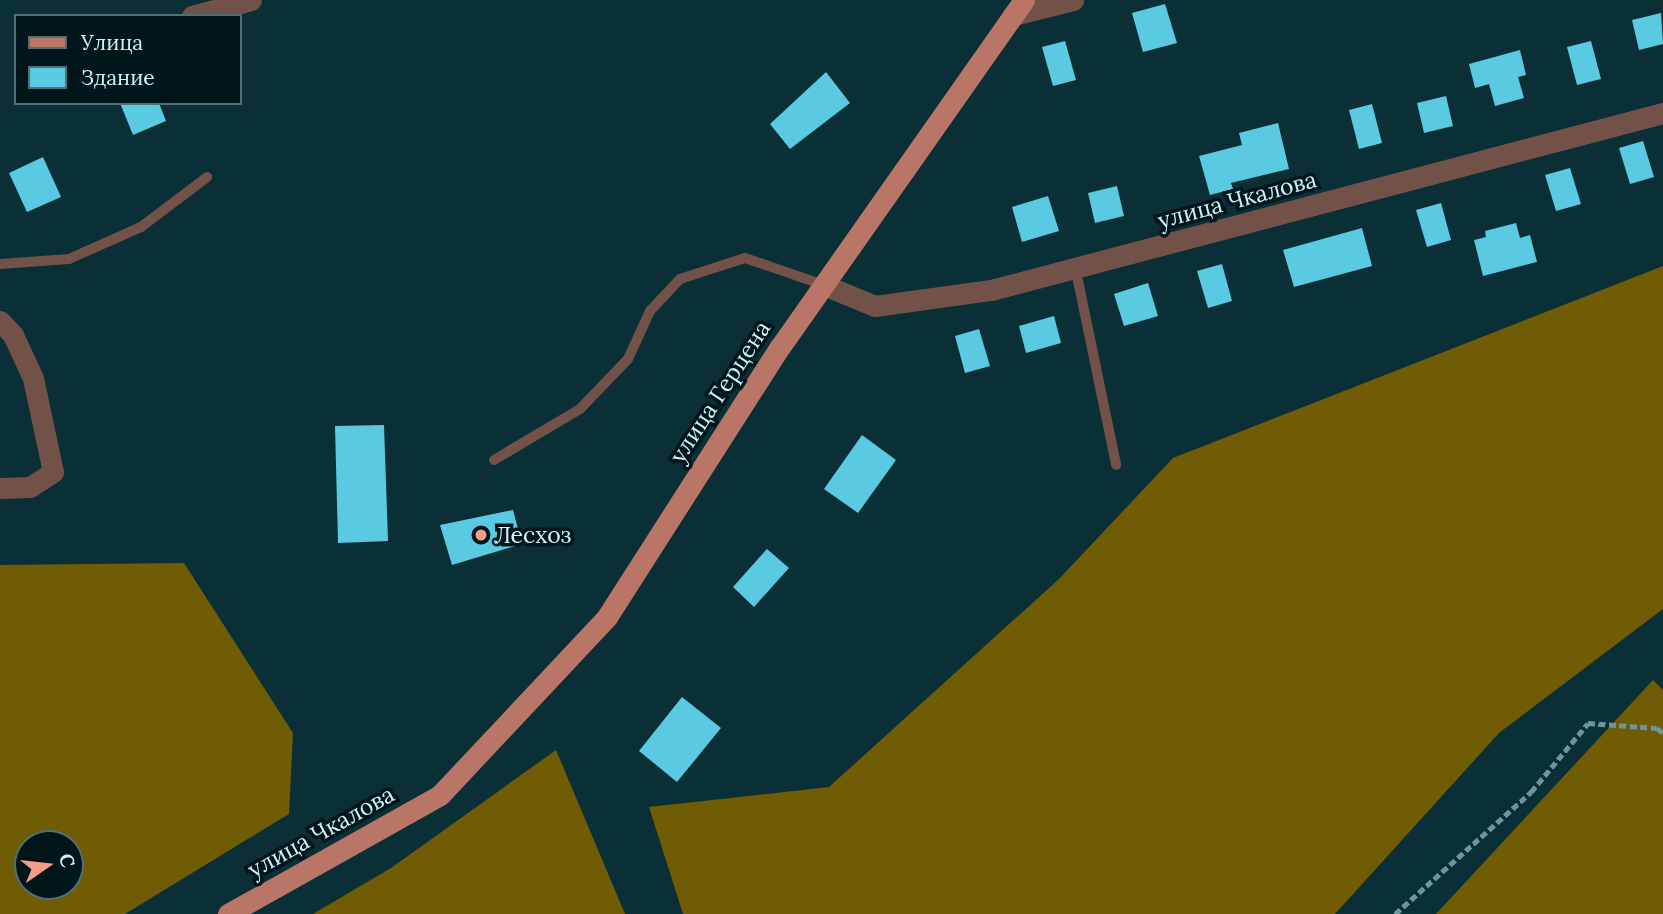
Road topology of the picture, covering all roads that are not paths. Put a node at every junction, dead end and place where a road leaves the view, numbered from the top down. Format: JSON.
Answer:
{"nodes":[{"id":1,"x":251,"y":0,"type":"edge"},
{"id":2,"x":1073,"y":0,"type":"edge"},
{"id":3,"x":1018,"y":7,"type":"edge"},
{"id":4,"x":199,"y":14,"type":"edge"},
{"id":5,"x":1663,"y":113,"type":"edge"},
{"id":6,"x":207,"y":177,"type":"dead end"},
{"id":7,"x":0,"y":264,"type":"edge"},
{"id":8,"x":1076,"y":271,"type":"junction"},
{"id":9,"x":824,"y":285,"type":"junction"},
{"id":10,"x":0,"y":321,"type":"edge"},
{"id":11,"x":494,"y":460,"type":"dead end"},
{"id":12,"x":1116,"y":465,"type":"dead end"},
{"id":13,"x":0,"y":488,"type":"edge"},
{"id":14,"x":440,"y":795,"type":"joint"},
{"id":15,"x":228,"y":914,"type":"edge"}],
"edges":[{"from":1,"to":4,"type":"street"},
{"from":2,"to":3,"type":"street"},
{"from":3,"to":9,"type":"main road","name":"улица Герцена"},
{"from":5,"to":8,"type":"street","name":"улица Чкалова"},
{"from":6,"to":7,"type":"lane"},
{"from":8,"to":9,"type":"street","name":"улица Чкалова"},
{"from":8,"to":12,"type":"lane"},
{"from":9,"to":11,"type":"lane"},
{"from":9,"to":14,"type":"main road","name":"улица Герцена"},
{"from":10,"to":13,"type":"street"},
{"from":14,"to":15,"type":"main road","name":"улица Чкалова"}]}
